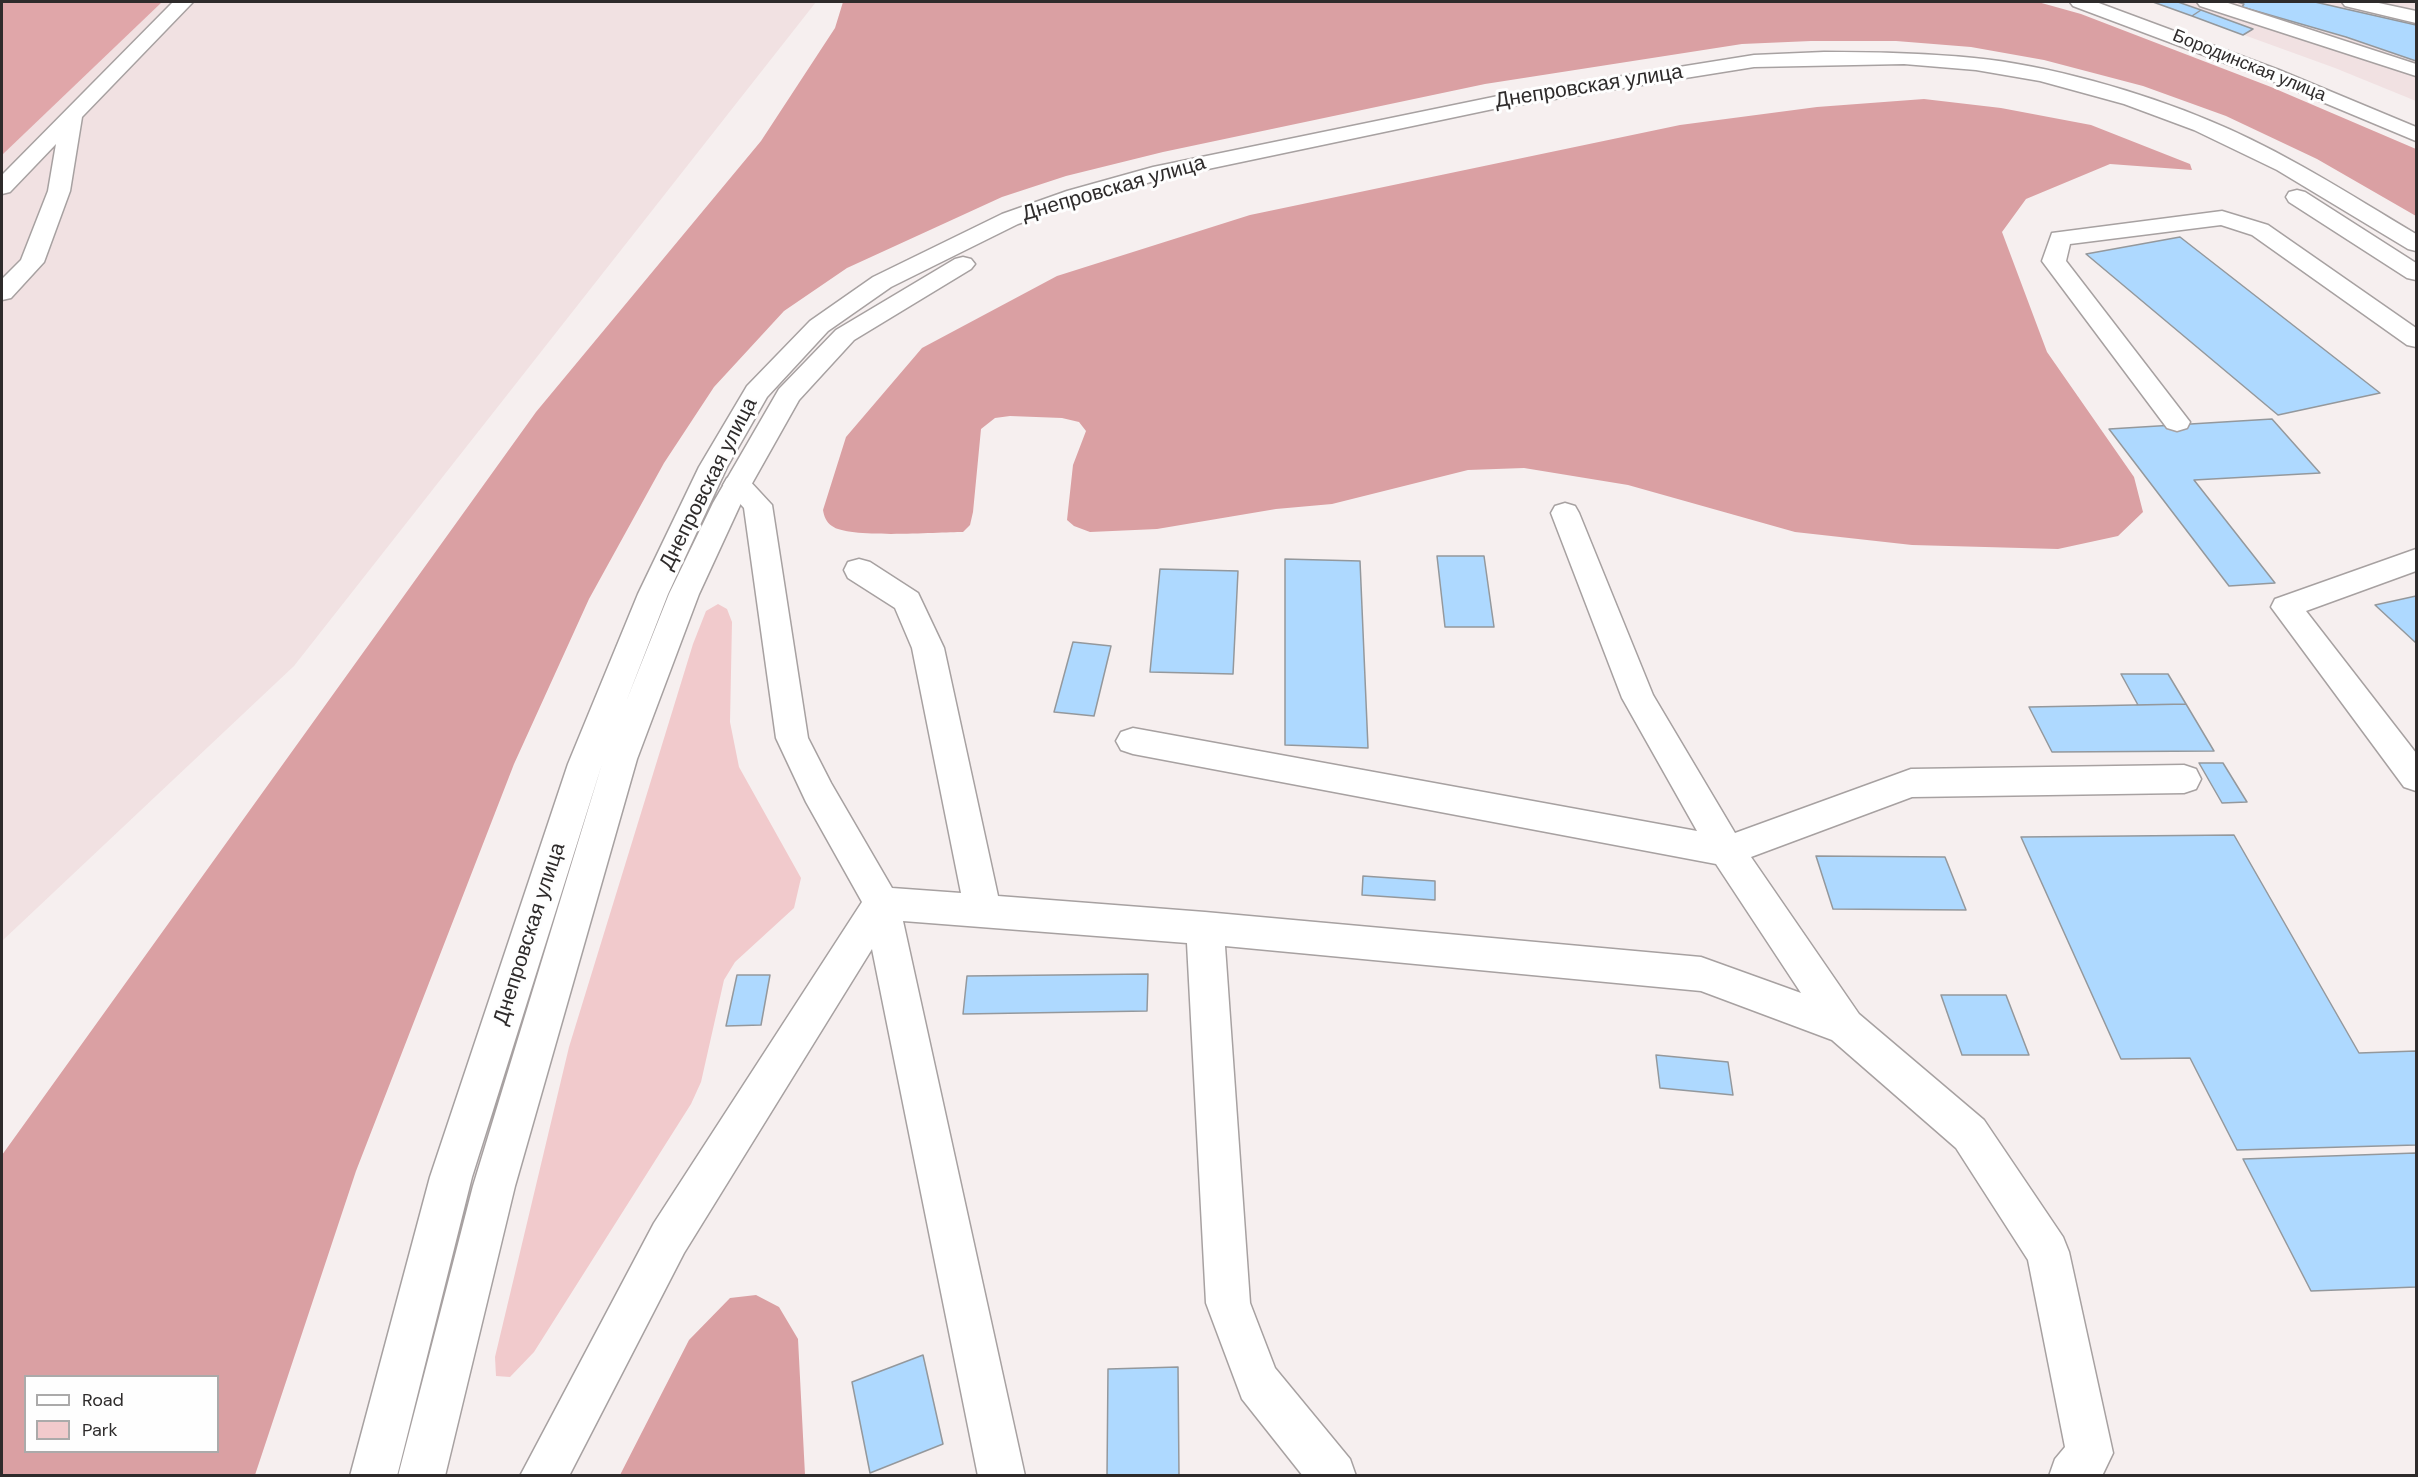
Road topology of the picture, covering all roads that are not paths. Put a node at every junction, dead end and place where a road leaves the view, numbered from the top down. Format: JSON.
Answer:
{"nodes":[{"id":1,"x":183,"y":2,"type":"edge"},
{"id":2,"x":2080,"y":2,"type":"edge"},
{"id":3,"x":2109,"y":2,"type":"edge"},
{"id":4,"x":2207,"y":2,"type":"edge"},
{"id":5,"x":2352,"y":2,"type":"edge"},
{"id":6,"x":2416,"y":17,"type":"edge"},
{"id":7,"x":2416,"y":70,"type":"edge"},
{"id":8,"x":72,"y":113,"type":"junction"},
{"id":9,"x":2416,"y":123,"type":"edge"},
{"id":10,"x":2416,"y":135,"type":"edge"},
{"id":11,"x":2,"y":188,"type":"edge"},
{"id":12,"x":2416,"y":244,"type":"edge"},
{"id":13,"x":2416,"y":273,"type":"edge"},
{"id":14,"x":2,"y":292,"type":"edge"},
{"id":15,"x":2416,"y":339,"type":"edge"},
{"id":16,"x":2177,"y":422,"type":"dead end"},
{"id":17,"x":737,"y":485,"type":"junction"},
{"id":18,"x":1565,"y":513,"type":"dead end"},
{"id":19,"x":2416,"y":560,"type":"edge"},
{"id":20,"x":859,"y":570,"type":"dead end"},
{"id":21,"x":1133,"y":741,"type":"dead end"},
{"id":22,"x":2416,"y":777,"type":"edge"},
{"id":23,"x":2184,"y":779,"type":"dead end"},
{"id":24,"x":1727,"y":851,"type":"junction"},
{"id":25,"x":881,"y":903,"type":"junction"},
{"id":26,"x":983,"y":911,"type":"junction"},
{"id":27,"x":1205,"y":928,"type":"junction"},
{"id":28,"x":1845,"y":1027,"type":"junction"},
{"id":29,"x":373,"y":1476,"type":"edge"},
{"id":30,"x":421,"y":1476,"type":"edge"},
{"id":31,"x":543,"y":1476,"type":"edge"},
{"id":32,"x":1002,"y":1476,"type":"edge"},
{"id":33,"x":1333,"y":1476,"type":"edge"},
{"id":34,"x":2072,"y":1476,"type":"edge"}],
"edges":[{"from":1,"to":8,"type":"main road"},
{"from":2,"to":10,"type":"main road","name":"Бородинская улица"},
{"from":3,"to":9,"type":"main road","name":"Бородинская улица"},
{"from":4,"to":7,"type":"main road"},
{"from":5,"to":6,"type":"main road"},
{"from":8,"to":11,"type":"main road"},
{"from":8,"to":14,"type":"main road"},
{"from":12,"to":29,"type":"main road","name":"Днепровская улица"},
{"from":13,"to":17,"type":"main road","name":"Днепровская улица"},
{"from":15,"to":16,"type":"main road"},
{"from":17,"to":25,"type":"main road"},
{"from":17,"to":30,"type":"main road","name":"Днепровская улица"},
{"from":18,"to":24,"type":"main road"},
{"from":19,"to":22,"type":"main road"},
{"from":20,"to":26,"type":"main road"},
{"from":21,"to":24,"type":"main road"},
{"from":23,"to":24,"type":"main road"},
{"from":24,"to":28,"type":"main road"},
{"from":25,"to":26,"type":"main road"},
{"from":25,"to":31,"type":"main road"},
{"from":25,"to":32,"type":"main road"},
{"from":26,"to":27,"type":"main road"},
{"from":27,"to":28,"type":"main road"},
{"from":27,"to":33,"type":"main road"},
{"from":28,"to":34,"type":"main road"}]}
